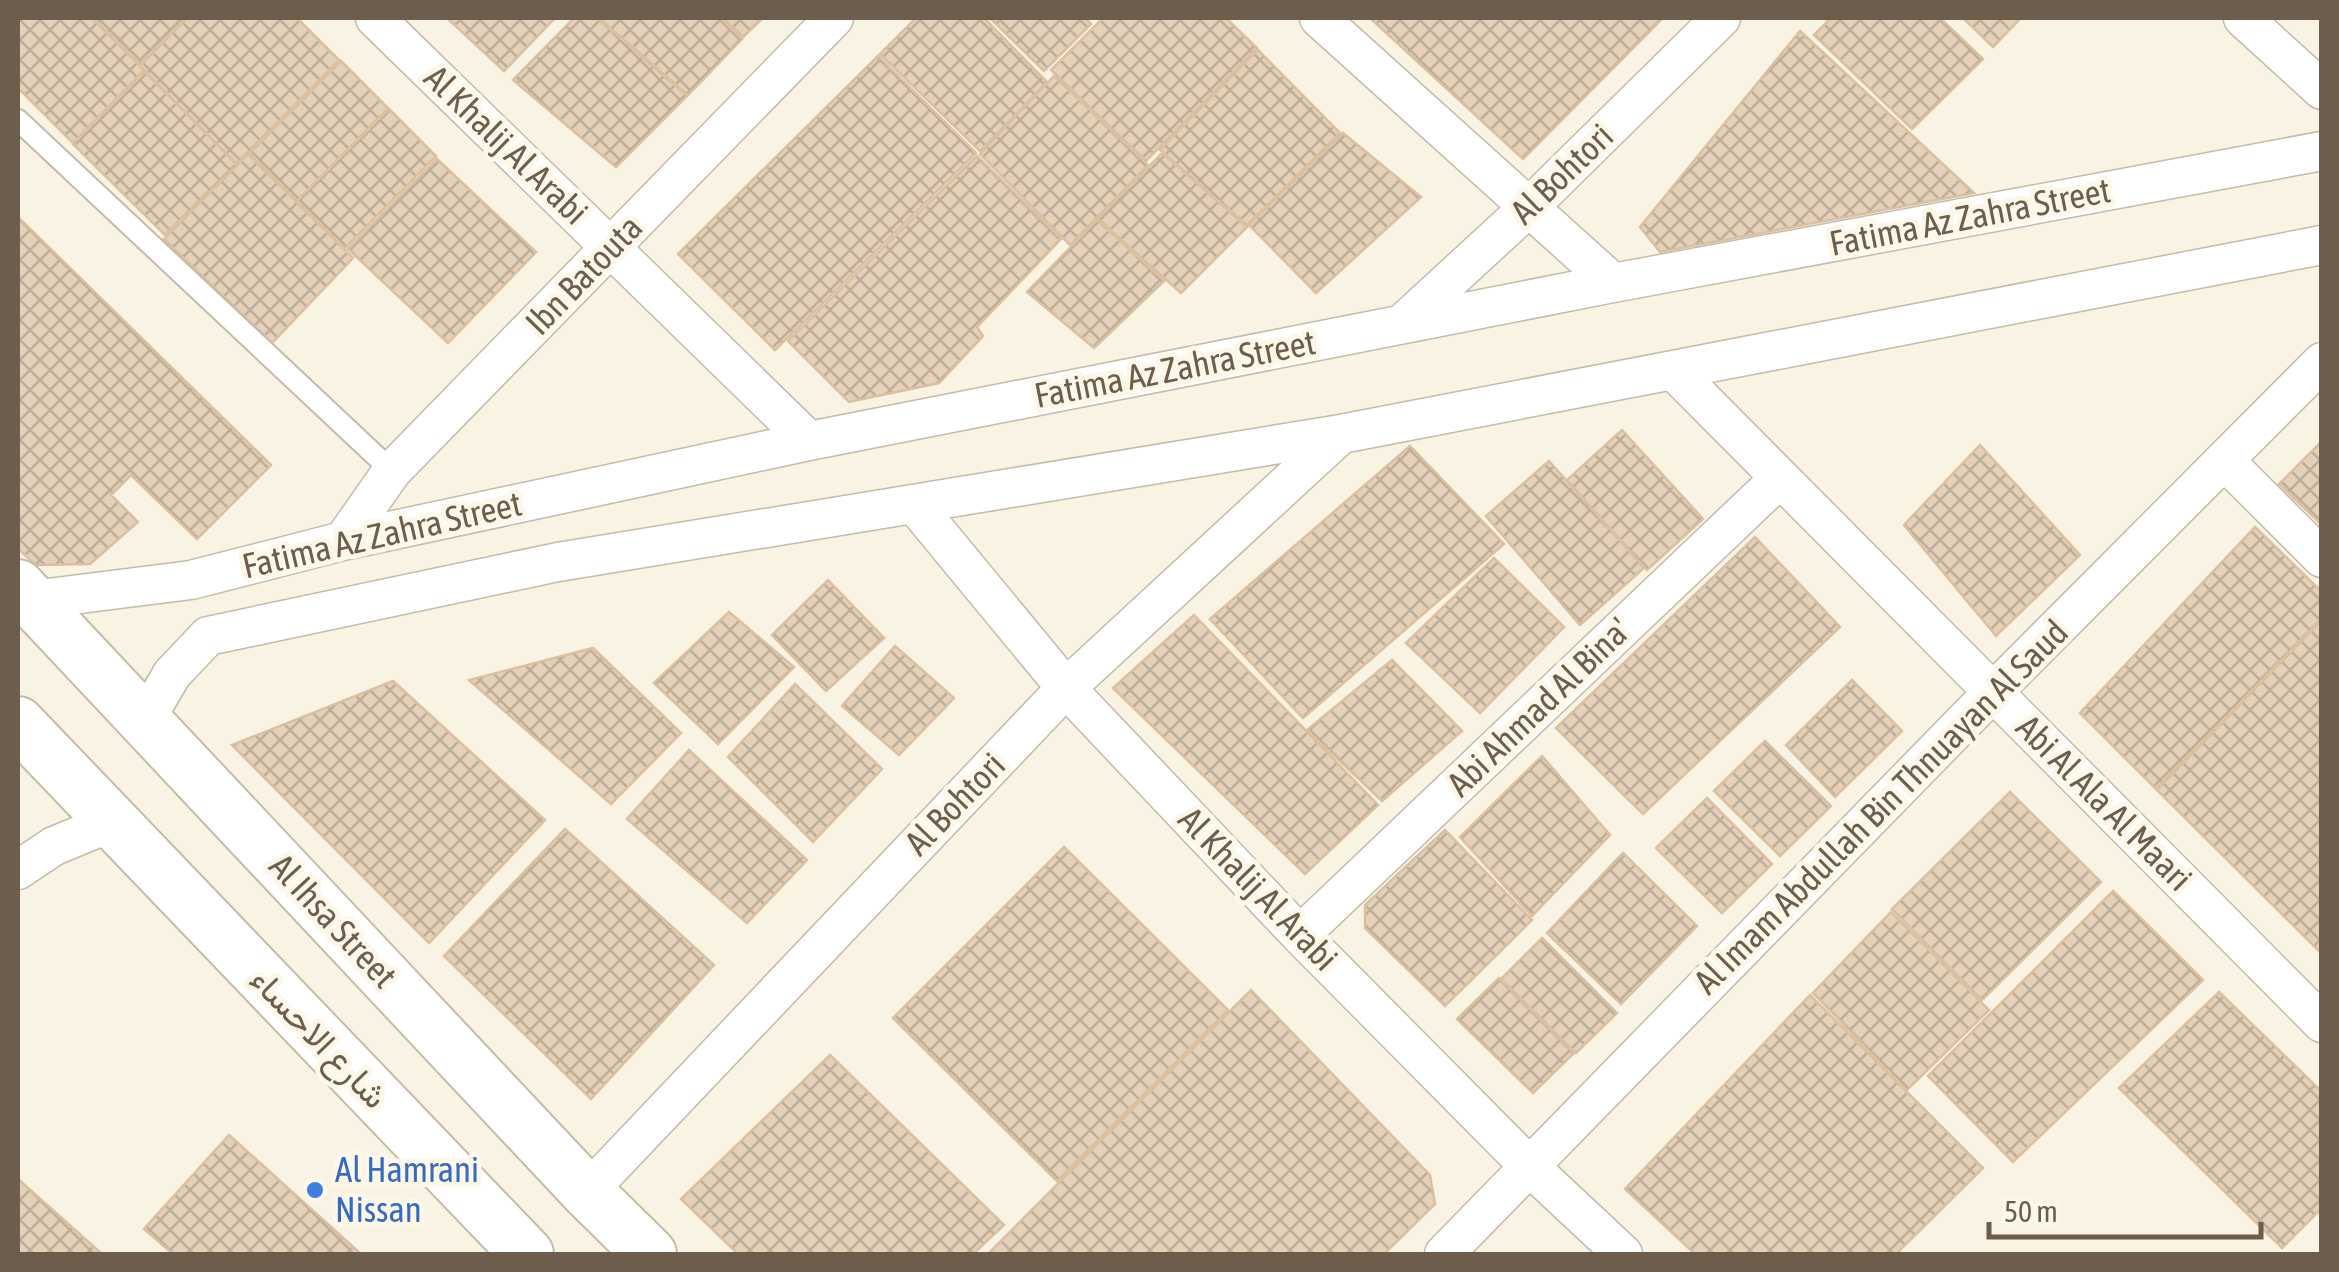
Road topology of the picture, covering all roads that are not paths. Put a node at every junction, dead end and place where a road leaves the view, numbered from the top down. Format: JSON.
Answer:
{"nodes":[{"id":1,"x":376,"y":18,"type":"edge"},
{"id":2,"x":834,"y":18,"type":"edge"},
{"id":3,"x":1319,"y":18,"type":"edge"},
{"id":4,"x":1721,"y":18,"type":"edge"},
{"id":5,"x":2243,"y":18,"type":"edge"},
{"id":6,"x":2322,"y":90,"type":"edge"},
{"id":7,"x":18,"y":120,"type":"edge"},
{"id":8,"x":2322,"y":152,"type":"edge"},
{"id":9,"x":1528,"y":209,"type":"junction"},
{"id":10,"x":2322,"y":245,"type":"edge"},
{"id":11,"x":612,"y":247,"type":"junction"},
{"id":12,"x":1613,"y":283,"type":"junction"},
{"id":13,"x":1400,"y":326,"type":"junction"},
{"id":14,"x":2322,"y":362,"type":"edge"},
{"id":15,"x":1674,"y":371,"type":"junction"},
{"id":16,"x":1341,"y":434,"type":"junction"},
{"id":17,"x":809,"y":440,"type":"junction"},
{"id":18,"x":2224,"y":460,"type":"junction"},
{"id":19,"x":392,"y":471,"type":"junction"},
{"id":20,"x":1778,"y":478,"type":"junction"},
{"id":21,"x":914,"y":504,"type":"junction"},
{"id":22,"x":343,"y":541,"type":"junction"},
{"id":23,"x":2322,"y":558,"type":"edge"},
{"id":24,"x":25,"y":593,"type":"edge"},
{"id":25,"x":1066,"y":688,"type":"junction"},
{"id":26,"x":1993,"y":692,"type":"junction"},
{"id":27,"x":146,"y":720,"type":"junction"},
{"id":28,"x":18,"y":723,"type":"edge"},
{"id":29,"x":18,"y":775,"type":"edge"},
{"id":30,"x":112,"y":822,"type":"junction"},
{"id":31,"x":18,"y":870,"type":"edge"},
{"id":32,"x":1300,"y":934,"type":"junction"},
{"id":33,"x":2322,"y":1022,"type":"edge"},
{"id":34,"x":1529,"y":1166,"type":"junction"},
{"id":35,"x":587,"y":1192,"type":"junction"},
{"id":36,"x":526,"y":1254,"type":"edge"},
{"id":37,"x":650,"y":1254,"type":"edge"},
{"id":38,"x":1444,"y":1254,"type":"edge"},
{"id":39,"x":1622,"y":1254,"type":"edge"}],
"edges":[{"from":1,"to":11,"type":"street","name":"Al Khalij Al Arabi"},
{"from":2,"to":11,"type":"street","name":"Ibn Batouta"},
{"from":3,"to":9,"type":"street"},
{"from":4,"to":9,"type":"street","name":"Al Bohtori"},
{"from":5,"to":6,"type":"street"},
{"from":7,"to":19,"type":"lane"},
{"from":8,"to":12,"type":"street","name":"Fatima Az Zahra Street"},
{"from":9,"to":12,"type":"street"},
{"from":9,"to":13,"type":"street","name":"Al Bohtori"},
{"from":10,"to":15,"type":"street","name":"Fatima Az Zahra Street"},
{"from":11,"to":17,"type":"street","name":"Al Khalij Al Arabi"},
{"from":11,"to":19,"type":"street","name":"Ibn Batouta"},
{"from":12,"to":13,"type":"street","name":"Fatima Az Zahra Street"},
{"from":13,"to":17,"type":"street","name":"Fatima Az Zahra Street"},
{"from":14,"to":18,"type":"street","name":"Al Imam Abdullah Bin Thnuayan Al Saud"},
{"from":15,"to":16,"type":"street","name":"Fatima Az Zahra Street"},
{"from":15,"to":20,"type":"street","name":"Abi Al Ala Al Maari"},
{"from":16,"to":21,"type":"street","name":"Fatima Az Zahra Street"},
{"from":16,"to":25,"type":"street","name":"Al Bohtori"},
{"from":17,"to":22,"type":"street","name":"Fatima Az Zahra Street"},
{"from":18,"to":23,"type":"street"},
{"from":18,"to":26,"type":"street","name":"Al Imam Abdullah Bin Thnuayan Al Saud"},
{"from":19,"to":22,"type":"street","name":"Ibn Batouta"},
{"from":20,"to":26,"type":"street","name":"Abi Al Ala Al Maari"},
{"from":20,"to":32,"type":"street","name":"Abi Ahmad Al Bina'"},
{"from":21,"to":25,"type":"street","name":"Al Khalij Al Arabi"},
{"from":21,"to":27,"type":"street","name":"Fatima Az Zahra Street"},
{"from":22,"to":24,"type":"street","name":"Fatima Az Zahra Street"},
{"from":24,"to":27,"type":"main road","name":"Al Ihsa Street"},
{"from":25,"to":32,"type":"street","name":"Al Khalij Al Arabi"},
{"from":25,"to":35,"type":"street","name":"Al Bohtori"},
{"from":26,"to":33,"type":"street","name":"Abi Al Ala Al Maari"},
{"from":26,"to":34,"type":"street","name":"Al Imam Abdullah Bin Thnuayan Al Saud"},
{"from":27,"to":35,"type":"main road","name":"Al Ihsa Street"},
{"from":28,"to":30,"type":"main road"},
{"from":29,"to":30,"type":"main road"},
{"from":30,"to":31,"type":"street"},
{"from":30,"to":36,"type":"main road","name":"شارع الاحساء"},
{"from":32,"to":34,"type":"street","name":"Al Khalij Al Arabi"},
{"from":34,"to":38,"type":"street","name":"Al Imam Abdullah Bin Thnuayan Al Saud"},
{"from":34,"to":39,"type":"street","name":"Al Khalij Al Arabi"},
{"from":35,"to":37,"type":"main road","name":"Al Ihsa Street"}]}
